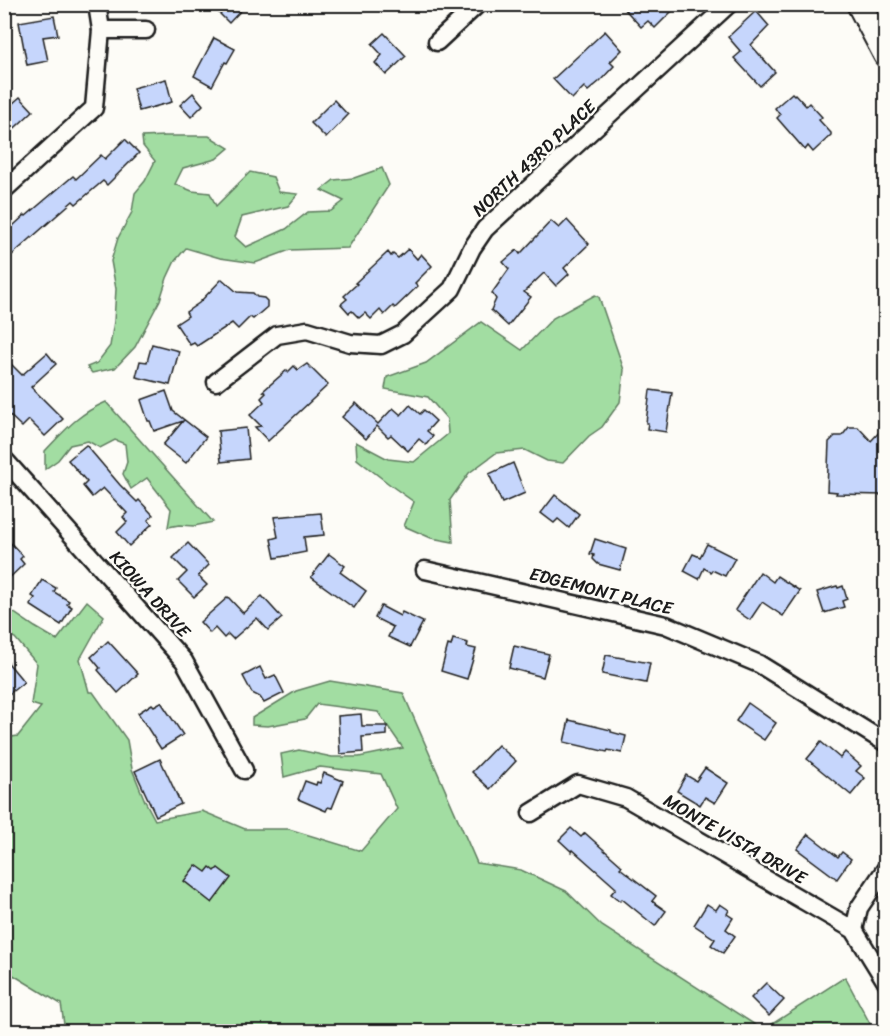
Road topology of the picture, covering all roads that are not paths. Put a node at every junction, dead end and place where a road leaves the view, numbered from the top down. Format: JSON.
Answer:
{"nodes":[{"id":1,"x":97,"y":4,"type":"edge"},
{"id":2,"x":478,"y":4,"type":"edge"},
{"id":3,"x":729,"y":4,"type":"edge"},
{"id":4,"x":859,"y":4,"type":"edge"},
{"id":5,"x":101,"y":30,"type":"junction"},
{"id":6,"x":146,"y":30,"type":"dead end"},
{"id":7,"x":437,"y":42,"type":"dead end"},
{"id":8,"x":885,"y":55,"type":"edge"},
{"id":9,"x":4,"y":190,"type":"edge"},
{"id":10,"x":216,"y":382,"type":"dead end"},
{"id":11,"x":4,"y":459,"type":"edge"},
{"id":12,"x":425,"y":570,"type":"dead end"},
{"id":13,"x":885,"y":743,"type":"edge"},
{"id":14,"x":244,"y":770,"type":"dead end"},
{"id":15,"x":531,"y":813,"type":"dead end"},
{"id":16,"x":885,"y":868,"type":"edge"},
{"id":17,"x":854,"y":930,"type":"junction"},
{"id":18,"x":885,"y":982,"type":"edge"}],
"edges":[{"from":1,"to":5,"type":"street"},
{"from":2,"to":7,"type":"street"},
{"from":3,"to":10,"type":"street","name":"NORTH 43RD PLACE"},
{"from":4,"to":8,"type":"main road"},
{"from":5,"to":6,"type":"street"},
{"from":5,"to":9,"type":"street"},
{"from":11,"to":14,"type":"street","name":"KIOWA DRIVE"},
{"from":12,"to":13,"type":"street","name":"EDGEMONT PLACE"},
{"from":15,"to":17,"type":"street","name":"MONTE VISTA DRIVE"},
{"from":16,"to":17,"type":"street"},
{"from":17,"to":18,"type":"street"}]}
